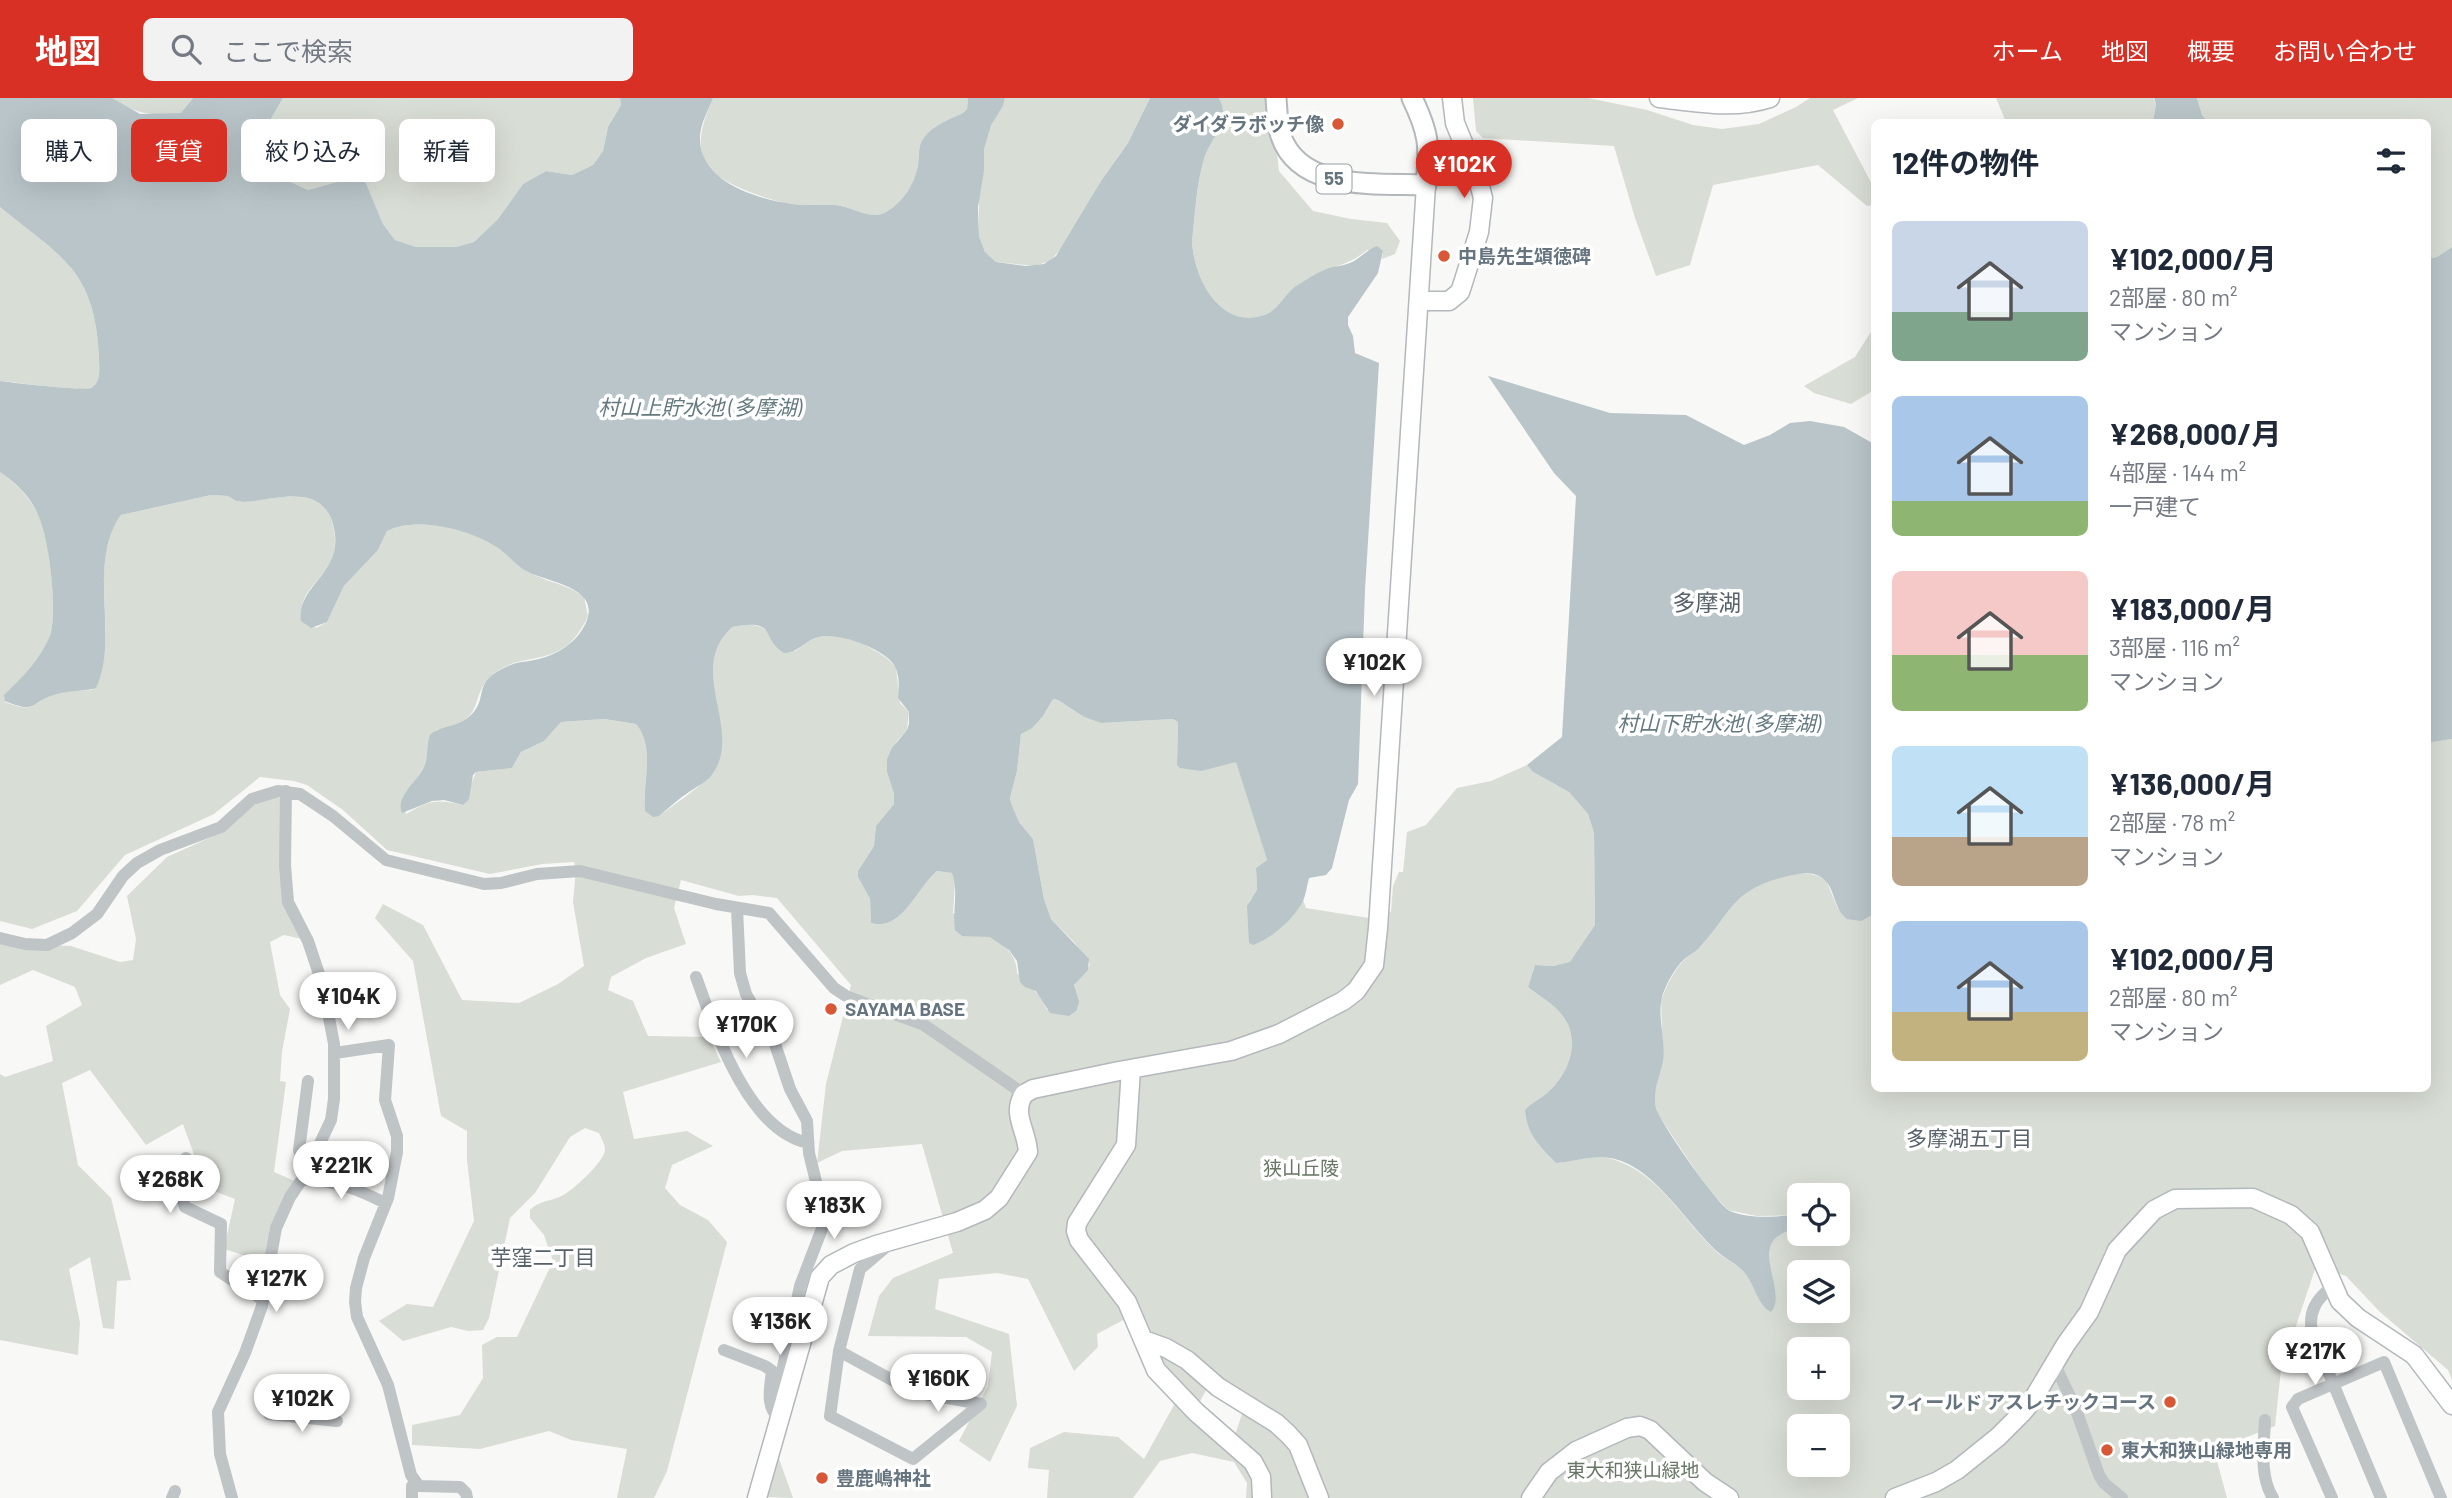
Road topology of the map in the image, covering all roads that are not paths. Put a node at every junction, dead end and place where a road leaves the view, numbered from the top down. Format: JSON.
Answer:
{"nodes":[{"id":1,"x":1276,"y":98,"type":"edge"},
{"id":2,"x":1412,"y":98,"type":"edge"},
{"id":3,"x":1452,"y":98,"type":"edge"},
{"id":4,"x":1659,"y":98,"type":"edge"},
{"id":5,"x":1770,"y":98,"type":"edge"},
{"id":6,"x":1426,"y":185,"type":"junction"},
{"id":7,"x":1420,"y":301,"type":"junction"},
{"id":8,"x":286,"y":791,"type":"junction"},
{"id":9,"x":737,"y":908,"type":"junction"},
{"id":10,"x":0,"y":938,"type":"edge"},
{"id":11,"x":696,"y":977,"type":"dead end"},
{"id":12,"x":335,"y":1053,"type":"junction"},
{"id":13,"x":1131,"y":1069,"type":"junction"},
{"id":14,"x":308,"y":1081,"type":"dead end"},
{"id":15,"x":1024,"y":1094,"type":"junction"},
{"id":16,"x":808,"y":1143,"type":"junction"},
{"id":17,"x":186,"y":1158,"type":"dead end"},
{"id":18,"x":304,"y":1177,"type":"junction"},
{"id":19,"x":385,"y":1203,"type":"junction"},
{"id":20,"x":895,"y":1240,"type":"junction"},
{"id":21,"x":2332,"y":1287,"type":"junction"},
{"id":22,"x":263,"y":1300,"type":"junction"},
{"id":23,"x":1144,"y":1340,"type":"junction"},
{"id":24,"x":724,"y":1350,"type":"dead end"},
{"id":25,"x":839,"y":1351,"type":"junction"},
{"id":26,"x":2054,"y":1363,"type":"junction"},
{"id":27,"x":2332,"y":1384,"type":"junction"},
{"id":28,"x":2452,"y":1405,"type":"edge"},
{"id":29,"x":782,"y":1413,"type":"junction"},
{"id":30,"x":269,"y":1414,"type":"dead end"},
{"id":31,"x":2265,"y":1420,"type":"dead end"},
{"id":32,"x":337,"y":1421,"type":"dead end"},
{"id":33,"x":416,"y":1482,"type":"junction"},
{"id":34,"x":232,"y":1498,"type":"edge"},
{"id":35,"x":412,"y":1498,"type":"edge"},
{"id":36,"x":467,"y":1498,"type":"edge"},
{"id":37,"x":757,"y":1498,"type":"edge"},
{"id":38,"x":1262,"y":1498,"type":"edge"},
{"id":39,"x":1319,"y":1498,"type":"edge"},
{"id":40,"x":1531,"y":1498,"type":"edge"},
{"id":41,"x":1729,"y":1498,"type":"edge"},
{"id":42,"x":1895,"y":1498,"type":"edge"},
{"id":43,"x":2122,"y":1498,"type":"edge"},
{"id":44,"x":2273,"y":1498,"type":"edge"},
{"id":45,"x":2332,"y":1498,"type":"edge"},
{"id":46,"x":2381,"y":1498,"type":"edge"},
{"id":47,"x":2441,"y":1498,"type":"edge"}],
"edges":[{"from":1,"to":6,"type":"main road","number":"55"},
{"from":2,"to":6,"type":"main road"},
{"from":3,"to":7,"type":"street"},
{"from":4,"to":5,"type":"street"},
{"from":6,"to":7,"type":"street"},
{"from":7,"to":13,"type":"street"},
{"from":8,"to":9,"type":"street"},
{"from":8,"to":10,"type":"street"},
{"from":8,"to":12,"type":"street"},
{"from":9,"to":15,"type":"street"},
{"from":9,"to":16,"type":"street"},
{"from":11,"to":16,"type":"street"},
{"from":12,"to":18,"type":"street"},
{"from":12,"to":19,"type":"street"},
{"from":13,"to":15,"type":"street"},
{"from":13,"to":23,"type":"street"},
{"from":14,"to":18,"type":"street"},
{"from":15,"to":20,"type":"street"},
{"from":16,"to":29,"type":"street"},
{"from":17,"to":22,"type":"street"},
{"from":18,"to":19,"type":"street"},
{"from":18,"to":22,"type":"street"},
{"from":19,"to":33,"type":"street"},
{"from":20,"to":25,"type":"street"},
{"from":20,"to":29,"type":"street"},
{"from":21,"to":26,"type":"street"},
{"from":21,"to":27,"type":"street"},
{"from":21,"to":28,"type":"street"},
{"from":22,"to":34,"type":"street"},
{"from":23,"to":38,"type":"street"},
{"from":23,"to":39,"type":"street"},
{"from":24,"to":29,"type":"street"},
{"from":25,"to":25,"type":"street"},
{"from":26,"to":42,"type":"street"},
{"from":26,"to":43,"type":"street"},
{"from":27,"to":45,"type":"street"},
{"from":27,"to":46,"type":"street"},
{"from":27,"to":47,"type":"street"},
{"from":29,"to":37,"type":"street"},
{"from":30,"to":32,"type":"street"},
{"from":31,"to":44,"type":"street"},
{"from":33,"to":35,"type":"street"},
{"from":33,"to":36,"type":"street"},
{"from":40,"to":41,"type":"street"}]}
